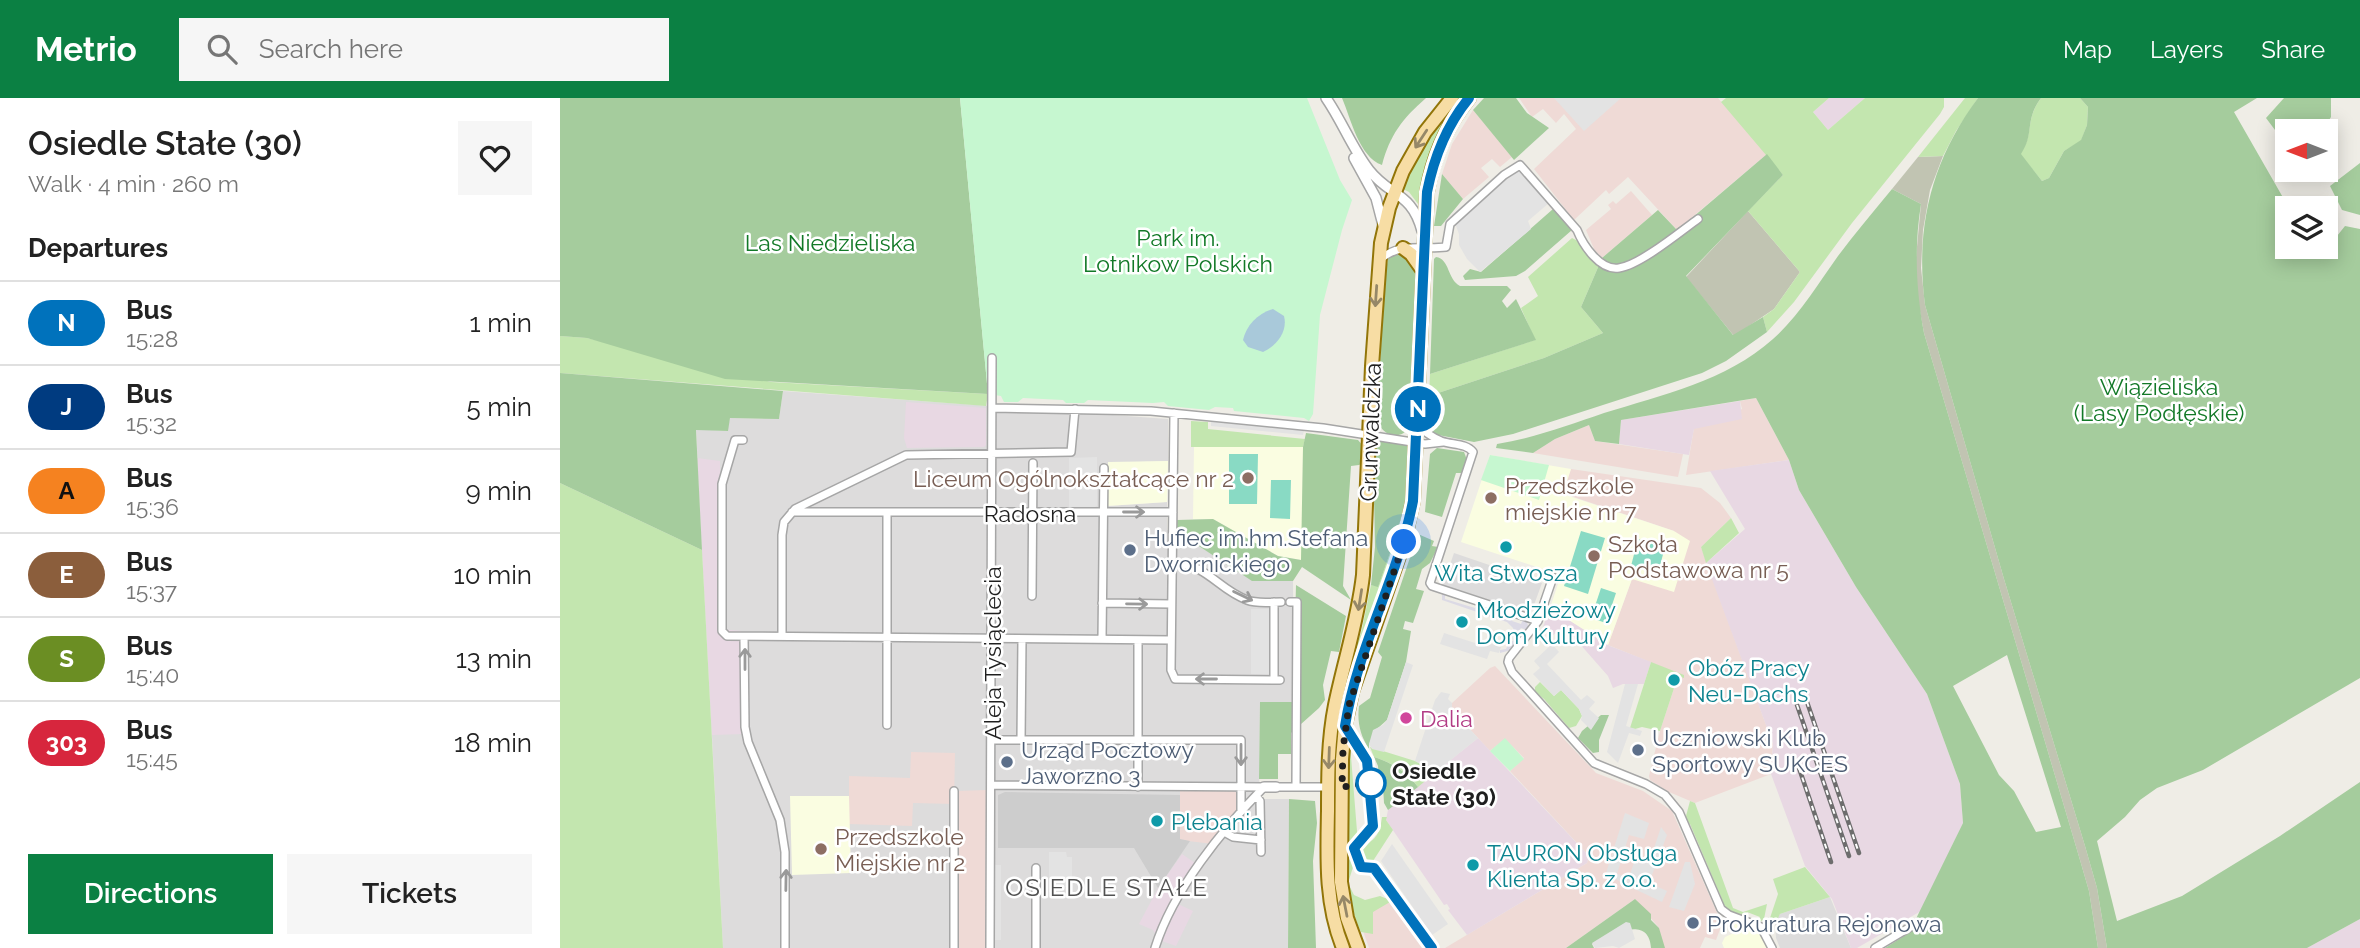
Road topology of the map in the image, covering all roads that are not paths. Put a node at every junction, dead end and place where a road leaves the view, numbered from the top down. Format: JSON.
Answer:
{"nodes":[{"id":1,"x":1324,"y":98,"type":"edge"},
{"id":2,"x":1452,"y":98,"type":"edge"},
{"id":3,"x":1469,"y":98,"type":"edge"},
{"id":4,"x":1394,"y":192,"type":"junction"},
{"id":5,"x":1698,"y":219,"type":"dead end"},
{"id":6,"x":1383,"y":230,"type":"junction"},
{"id":7,"x":1403,"y":248,"type":"junction"},
{"id":8,"x":1424,"y":248,"type":"junction"},
{"id":9,"x":1378,"y":262,"type":"junction"},
{"id":10,"x":1423,"y":271,"type":"junction"},
{"id":11,"x":992,"y":358,"type":"dead end"},
{"id":12,"x":993,"y":408,"type":"junction"},
{"id":13,"x":1075,"y":409,"type":"junction"},
{"id":14,"x":1174,"y":413,"type":"junction"},
{"id":15,"x":1370,"y":417,"type":"junction"},
{"id":16,"x":1418,"y":423,"type":"junction"},
{"id":17,"x":1369,"y":434,"type":"junction"},
{"id":18,"x":1384,"y":436,"type":"junction"},
{"id":19,"x":1400,"y":439,"type":"junction"},
{"id":20,"x":743,"y":440,"type":"dead end"},
{"id":21,"x":1417,"y":442,"type":"junction"},
{"id":22,"x":1443,"y":442,"type":"junction"},
{"id":23,"x":993,"y":454,"type":"junction"},
{"id":24,"x":1033,"y":463,"type":"dead end"},
{"id":25,"x":1104,"y":468,"type":"dead end"},
{"id":26,"x":792,"y":512,"type":"junction"},
{"id":27,"x":887,"y":512,"type":"junction"},
{"id":28,"x":1102,"y":512,"type":"junction"},
{"id":29,"x":1173,"y":512,"type":"junction"},
{"id":30,"x":993,"y":513,"type":"junction"},
{"id":31,"x":1033,"y":513,"type":"junction"},
{"id":32,"x":1171,"y":563,"type":"junction"},
{"id":33,"x":1553,"y":577,"type":"dead end"},
{"id":34,"x":1032,"y":596,"type":"dead end"},
{"id":35,"x":1290,"y":602,"type":"dead end"},
{"id":36,"x":1102,"y":603,"type":"junction"},
{"id":37,"x":1171,"y":604,"type":"junction"},
{"id":38,"x":1538,"y":621,"type":"junction"},
{"id":39,"x":712,"y":631,"type":"dead end"},
{"id":40,"x":722,"y":631,"type":"junction"},
{"id":41,"x":782,"y":636,"type":"junction"},
{"id":42,"x":744,"y":637,"type":"junction"},
{"id":43,"x":888,"y":638,"type":"junction"},
{"id":44,"x":992,"y":639,"type":"junction"},
{"id":45,"x":1022,"y":639,"type":"junction"},
{"id":46,"x":1102,"y":639,"type":"junction"},
{"id":47,"x":1138,"y":640,"type":"junction"},
{"id":48,"x":1171,"y":640,"type":"junction"},
{"id":49,"x":1281,"y":680,"type":"junction"},
{"id":50,"x":1297,"y":680,"type":"junction"},
{"id":51,"x":887,"y":725,"type":"dead end"},
{"id":52,"x":992,"y":740,"type":"junction"},
{"id":53,"x":1021,"y":740,"type":"junction"},
{"id":54,"x":1138,"y":740,"type":"junction"},
{"id":55,"x":992,"y":785,"type":"junction"},
{"id":56,"x":1138,"y":787,"type":"junction"},
{"id":57,"x":1240,"y":787,"type":"junction"},
{"id":58,"x":1265,"y":787,"type":"junction"},
{"id":59,"x":1276,"y":787,"type":"joint"},
{"id":60,"x":1296,"y":787,"type":"junction"},
{"id":61,"x":1328,"y":787,"type":"junction"},
{"id":62,"x":954,"y":790,"type":"dead end"},
{"id":63,"x":1256,"y":796,"type":"junction"},
{"id":64,"x":1241,"y":811,"type":"junction"},
{"id":65,"x":1224,"y":832,"type":"junction"},
{"id":66,"x":1261,"y":840,"type":"junction"},
{"id":67,"x":1261,"y":852,"type":"dead end"},
{"id":68,"x":1361,"y":867,"type":"dead end"},
{"id":69,"x":1036,"y":868,"type":"dead end"},
{"id":70,"x":1912,"y":926,"type":"dead end"},
{"id":71,"x":785,"y":948,"type":"edge"},
{"id":72,"x":954,"y":948,"type":"edge"},
{"id":73,"x":990,"y":948,"type":"edge"},
{"id":74,"x":1036,"y":948,"type":"edge"},
{"id":75,"x":1155,"y":948,"type":"edge"},
{"id":76,"x":1343,"y":948,"type":"edge"},
{"id":77,"x":1358,"y":948,"type":"edge"},
{"id":78,"x":1432,"y":948,"type":"edge"},
{"id":79,"x":1772,"y":948,"type":"edge"},
{"id":80,"x":1875,"y":948,"type":"edge"}],
"edges":[{"from":1,"to":4,"type":"street"},
{"from":1,"to":6,"type":"street"},
{"from":2,"to":4,"type":"main road","name":"Grunwaldzka","one_way":true},
{"from":3,"to":8,"type":"main road","name":"Grunwaldzka"},
{"from":4,"to":6,"type":"main road","name":"Grunwaldzka"},
{"from":4,"to":8,"type":"street"},
{"from":5,"to":8,"type":"street"},
{"from":6,"to":9,"type":"main road","name":"Grunwaldzka"},
{"from":7,"to":8,"type":"street"},
{"from":7,"to":9,"type":"street"},
{"from":7,"to":10,"type":"main road"},
{"from":8,"to":10,"type":"main road","name":"Grunwaldzka"},
{"from":9,"to":15,"type":"main road","name":"Grunwaldzka","one_way":true},
{"from":10,"to":16,"type":"main road","name":"Grunwaldzka"},
{"from":11,"to":12,"type":"street","name":"Aleja Tysiąclecia"},
{"from":12,"to":13,"type":"street"},
{"from":12,"to":23,"type":"street","name":"Aleja Tysiąclecia"},
{"from":13,"to":14,"type":"street"},
{"from":13,"to":23,"type":"street"},
{"from":14,"to":17,"type":"street"},
{"from":14,"to":29,"type":"street"},
{"from":15,"to":17,"type":"main road","name":"Grunwaldzka"},
{"from":15,"to":18,"type":"street"},
{"from":16,"to":19,"type":"street"},
{"from":16,"to":21,"type":"main road","name":"Grunwaldzka"},
{"from":16,"to":22,"type":"street"},
{"from":17,"to":18,"type":"street"},
{"from":17,"to":61,"type":"main road","name":"Grunwaldzka","one_way":true},
{"from":18,"to":19,"type":"street"},
{"from":19,"to":21,"type":"street"},
{"from":20,"to":40,"type":"street"},
{"from":21,"to":22,"type":"street"},
{"from":77,"to":21,"type":"main road","name":"Grunwaldzka","one_way":true},
{"from":22,"to":38,"type":"street"},
{"from":23,"to":26,"type":"street"},
{"from":23,"to":30,"type":"street","name":"Aleja Tysiąclecia"},
{"from":24,"to":31,"type":"street"},
{"from":25,"to":28,"type":"street"},
{"from":26,"to":27,"type":"street","name":"Radosna"},
{"from":26,"to":41,"type":"street"},
{"from":27,"to":30,"type":"street","name":"Radosna"},
{"from":27,"to":43,"type":"street"},
{"from":28,"to":29,"type":"street","name":"Radosna","one_way":true},
{"from":28,"to":31,"type":"street","name":"Radosna"},
{"from":28,"to":36,"type":"street"},
{"from":29,"to":32,"type":"street"},
{"from":30,"to":31,"type":"street","name":"Radosna"},
{"from":30,"to":44,"type":"street","name":"Aleja Tysiąclecia"},
{"from":31,"to":34,"type":"street"},
{"from":32,"to":37,"type":"street"},
{"from":32,"to":49,"type":"street","one_way":true},
{"from":33,"to":38,"type":"street"},
{"from":35,"to":50,"type":"street"},
{"from":36,"to":37,"type":"street","one_way":true},
{"from":36,"to":46,"type":"street"},
{"from":37,"to":48,"type":"street"},
{"from":38,"to":79,"type":"street"},
{"from":39,"to":40,"type":"street"},
{"from":40,"to":42,"type":"street"},
{"from":41,"to":42,"type":"street"},
{"from":41,"to":43,"type":"street"},
{"from":71,"to":42,"type":"street","one_way":true},
{"from":43,"to":44,"type":"street"},
{"from":43,"to":51,"type":"street"},
{"from":44,"to":45,"type":"street"},
{"from":44,"to":52,"type":"street","name":"Aleja Tysiąclecia"},
{"from":45,"to":46,"type":"street"},
{"from":45,"to":53,"type":"street"},
{"from":46,"to":47,"type":"street"},
{"from":47,"to":48,"type":"street"},
{"from":47,"to":54,"type":"street"},
{"from":49,"to":48,"type":"street","one_way":true},
{"from":49,"to":50,"type":"street"},
{"from":50,"to":60,"type":"street"},
{"from":52,"to":53,"type":"street"},
{"from":52,"to":55,"type":"street","name":"Aleja Tysiąclecia"},
{"from":53,"to":54,"type":"street"},
{"from":54,"to":56,"type":"street"},
{"from":54,"to":57,"type":"street","one_way":true},
{"from":55,"to":56,"type":"street"},
{"from":55,"to":73,"type":"street","name":"Aleja Tysiąclecia"},
{"from":56,"to":57,"type":"street"},
{"from":57,"to":58,"type":"street"},
{"from":57,"to":64,"type":"street"},
{"from":58,"to":59,"type":"street"},
{"from":58,"to":63,"type":"street"},
{"from":59,"to":60,"type":"street"},
{"from":60,"to":61,"type":"street"},
{"from":61,"to":76,"type":"main road","name":"Grunwaldzka"},
{"from":62,"to":72,"type":"street"},
{"from":63,"to":64,"type":"street"},
{"from":63,"to":66,"type":"street"},
{"from":64,"to":65,"type":"street"},
{"from":65,"to":66,"type":"street"},
{"from":65,"to":75,"type":"street"},
{"from":66,"to":67,"type":"street"},
{"from":68,"to":78,"type":"street"},
{"from":69,"to":74,"type":"street"},
{"from":70,"to":80,"type":"street"}]}
